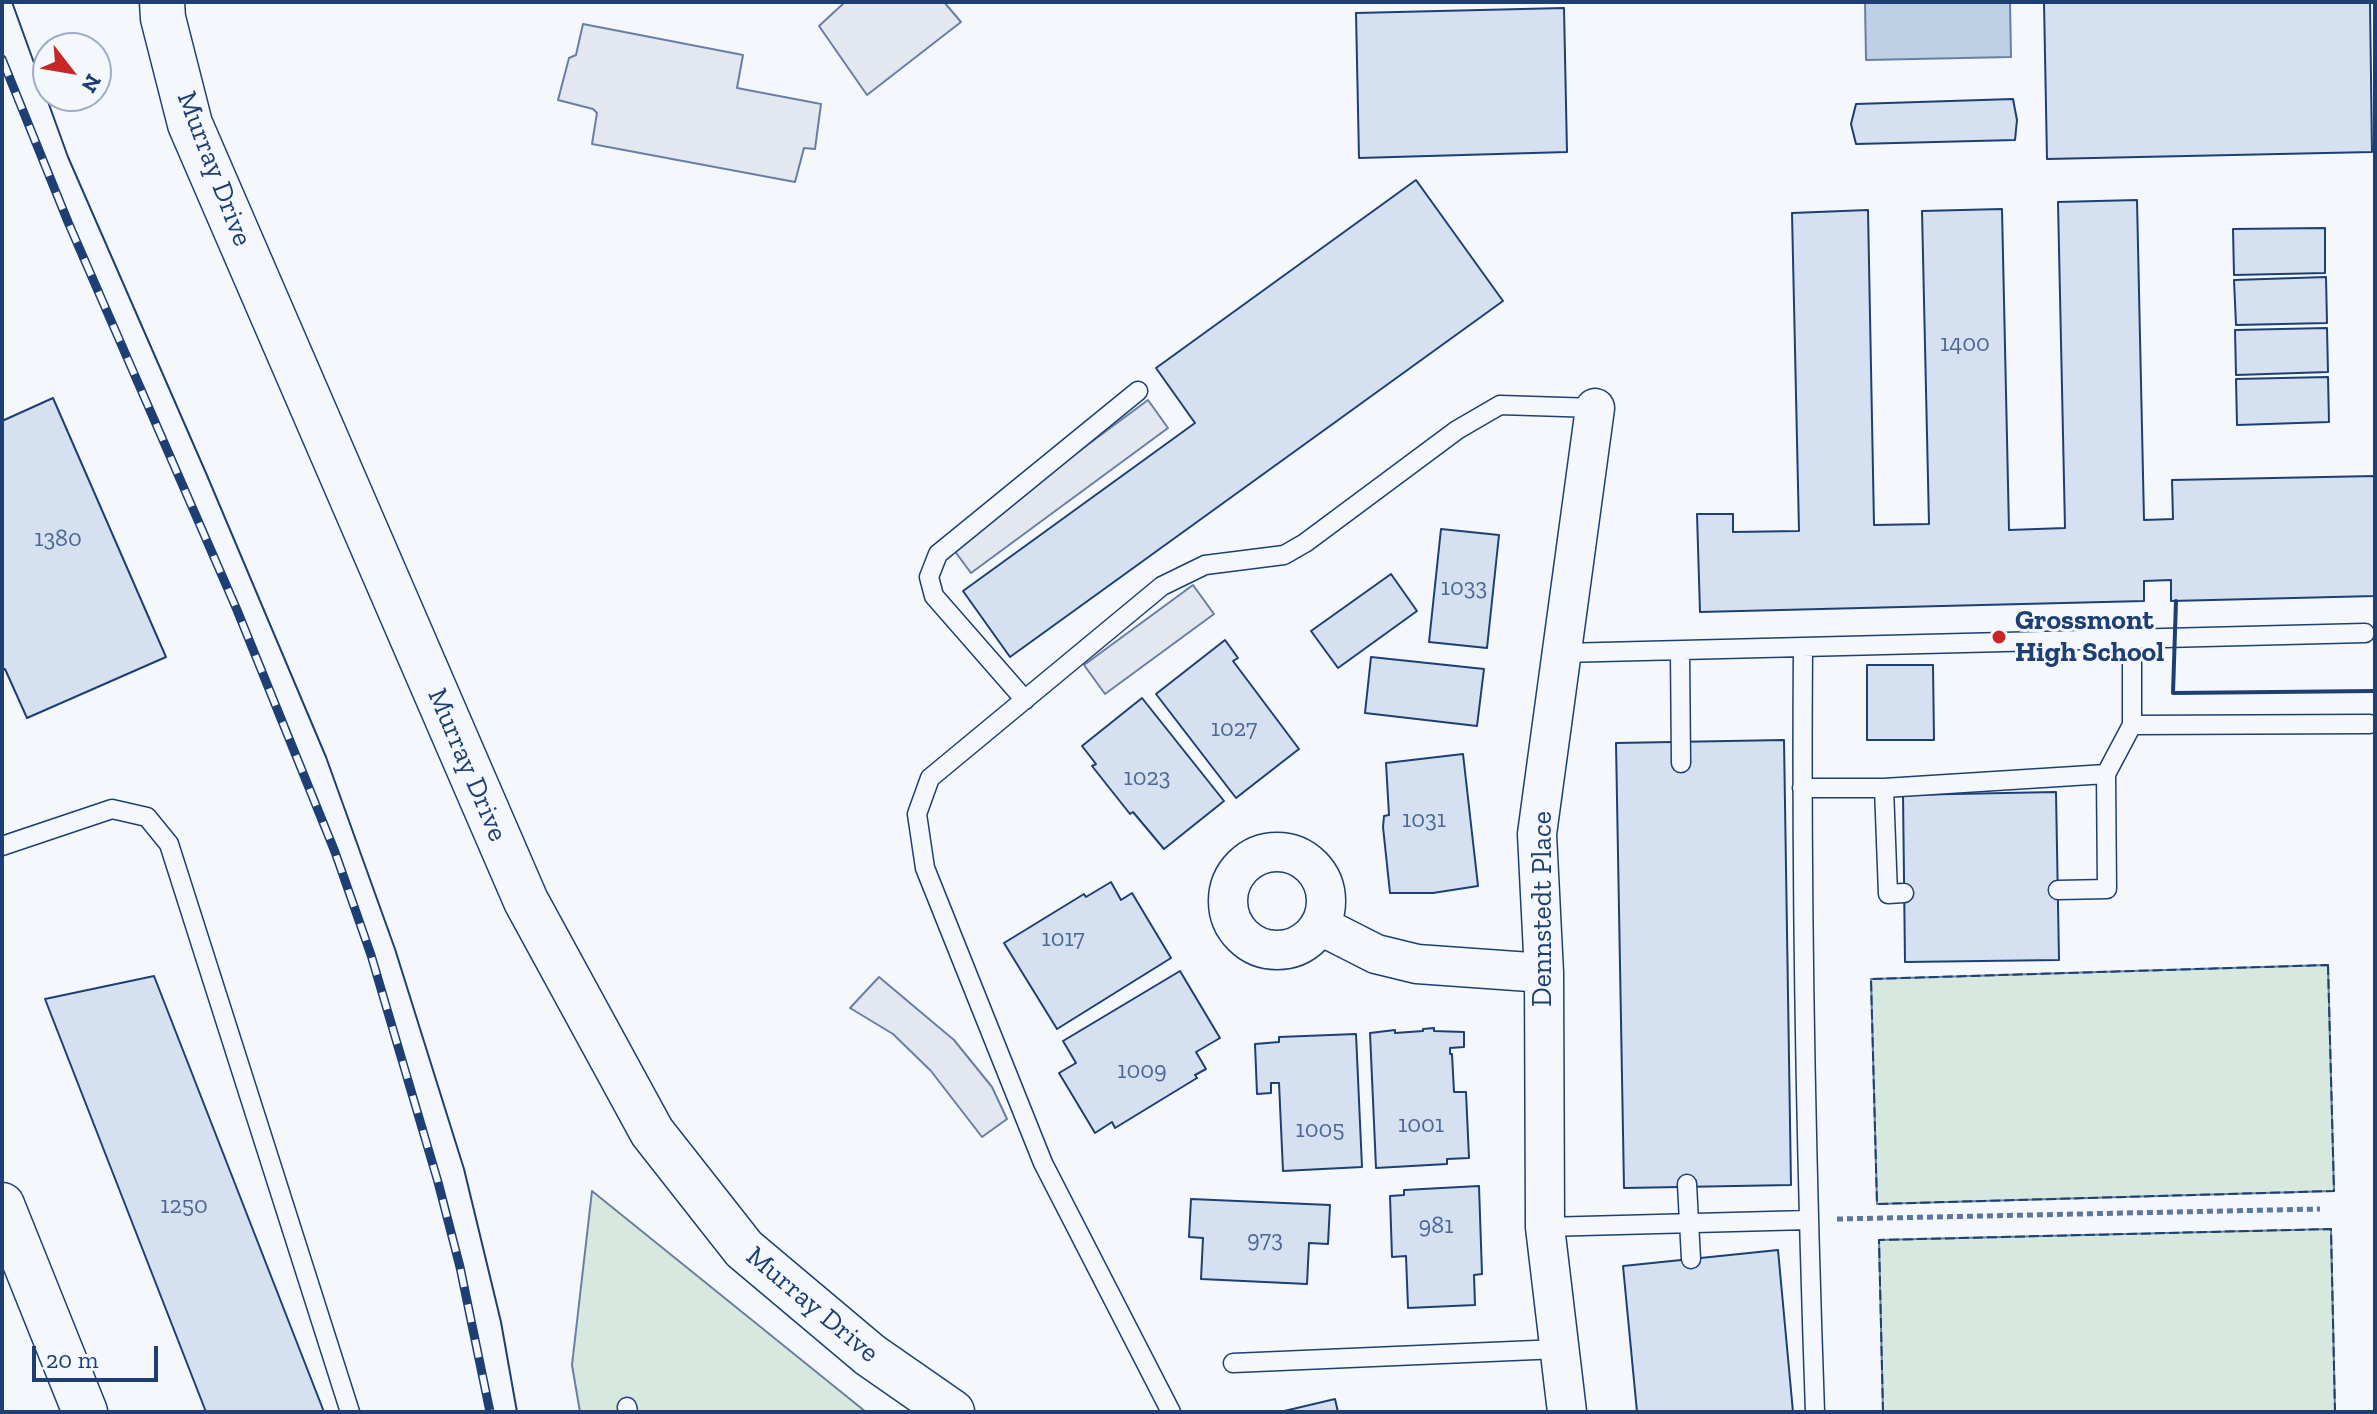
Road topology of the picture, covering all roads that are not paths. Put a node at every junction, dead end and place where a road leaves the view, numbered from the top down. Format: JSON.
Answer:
{"nodes":[{"id":1,"x":162,"y":2,"type":"edge"},
{"id":2,"x":1138,"y":391,"type":"dead end"},
{"id":3,"x":1595,"y":408,"type":"joint"},
{"id":4,"x":2365,"y":633,"type":"dead end"},
{"id":5,"x":2132,"y":639,"type":"junction"},
{"id":6,"x":1803,"y":647,"type":"junction"},
{"id":7,"x":1680,"y":651,"type":"junction"},
{"id":8,"x":1562,"y":653,"type":"junction"},
{"id":9,"x":1025,"y":700,"type":"junction"},
{"id":10,"x":2370,"y":724,"type":"dead end"},
{"id":11,"x":2132,"y":725,"type":"junction"},
{"id":12,"x":1681,"y":763,"type":"dead end"},
{"id":13,"x":2106,"y":774,"type":"junction"},
{"id":14,"x":1802,"y":788,"type":"junction"},
{"id":15,"x":1884,"y":788,"type":"junction"},
{"id":16,"x":2,"y":846,"type":"edge"},
{"id":17,"x":2058,"y":890,"type":"dead end"},
{"id":18,"x":1904,"y":893,"type":"dead end"},
{"id":19,"x":1321,"y":926,"type":"dead end"},
{"id":20,"x":1544,"y":973,"type":"junction"},
{"id":21,"x":1687,"y":1184,"type":"dead end"},
{"id":22,"x":2,"y":1205,"type":"edge"},
{"id":23,"x":1808,"y":1220,"type":"junction"},
{"id":24,"x":1688,"y":1223,"type":"junction"},
{"id":25,"x":1545,"y":1227,"type":"junction"},
{"id":26,"x":1691,"y":1259,"type":"dead end"},
{"id":27,"x":1559,"y":1349,"type":"junction"},
{"id":28,"x":1233,"y":1363,"type":"dead end"},
{"id":29,"x":85,"y":1412,"type":"edge"},
{"id":30,"x":350,"y":1412,"type":"edge"},
{"id":31,"x":952,"y":1412,"type":"edge"},
{"id":32,"x":1171,"y":1412,"type":"edge"},
{"id":33,"x":1567,"y":1412,"type":"edge"},
{"id":34,"x":1815,"y":1412,"type":"edge"}],
"edges":[{"from":1,"to":31,"type":"street","name":"Murray Drive"},
{"from":2,"to":9,"type":"lane"},
{"from":3,"to":8,"type":"street","name":"Dennstedt Place"},
{"from":3,"to":9,"type":"lane"},
{"from":4,"to":5,"type":"lane"},
{"from":5,"to":6,"type":"lane"},
{"from":5,"to":11,"type":"lane"},
{"from":6,"to":7,"type":"lane"},
{"from":6,"to":14,"type":"lane"},
{"from":7,"to":8,"type":"lane"},
{"from":7,"to":12,"type":"lane"},
{"from":8,"to":20,"type":"street","name":"Dennstedt Place"},
{"from":9,"to":32,"type":"lane"},
{"from":10,"to":11,"type":"lane"},
{"from":11,"to":13,"type":"lane"},
{"from":13,"to":15,"type":"lane"},
{"from":13,"to":17,"type":"lane"},
{"from":14,"to":15,"type":"lane"},
{"from":14,"to":23,"type":"lane"},
{"from":15,"to":18,"type":"lane"},
{"from":16,"to":30,"type":"lane"},
{"from":19,"to":20,"type":"street"},
{"from":20,"to":25,"type":"street","name":"Dennstedt Place"},
{"from":21,"to":24,"type":"lane"},
{"from":22,"to":29,"type":"street"},
{"from":23,"to":24,"type":"lane"},
{"from":23,"to":34,"type":"lane"},
{"from":24,"to":25,"type":"lane"},
{"from":24,"to":26,"type":"lane"},
{"from":25,"to":27,"type":"street","name":"Dennstedt Place"},
{"from":27,"to":28,"type":"lane"},
{"from":27,"to":33,"type":"street","name":"Dennstedt Place"}]}
